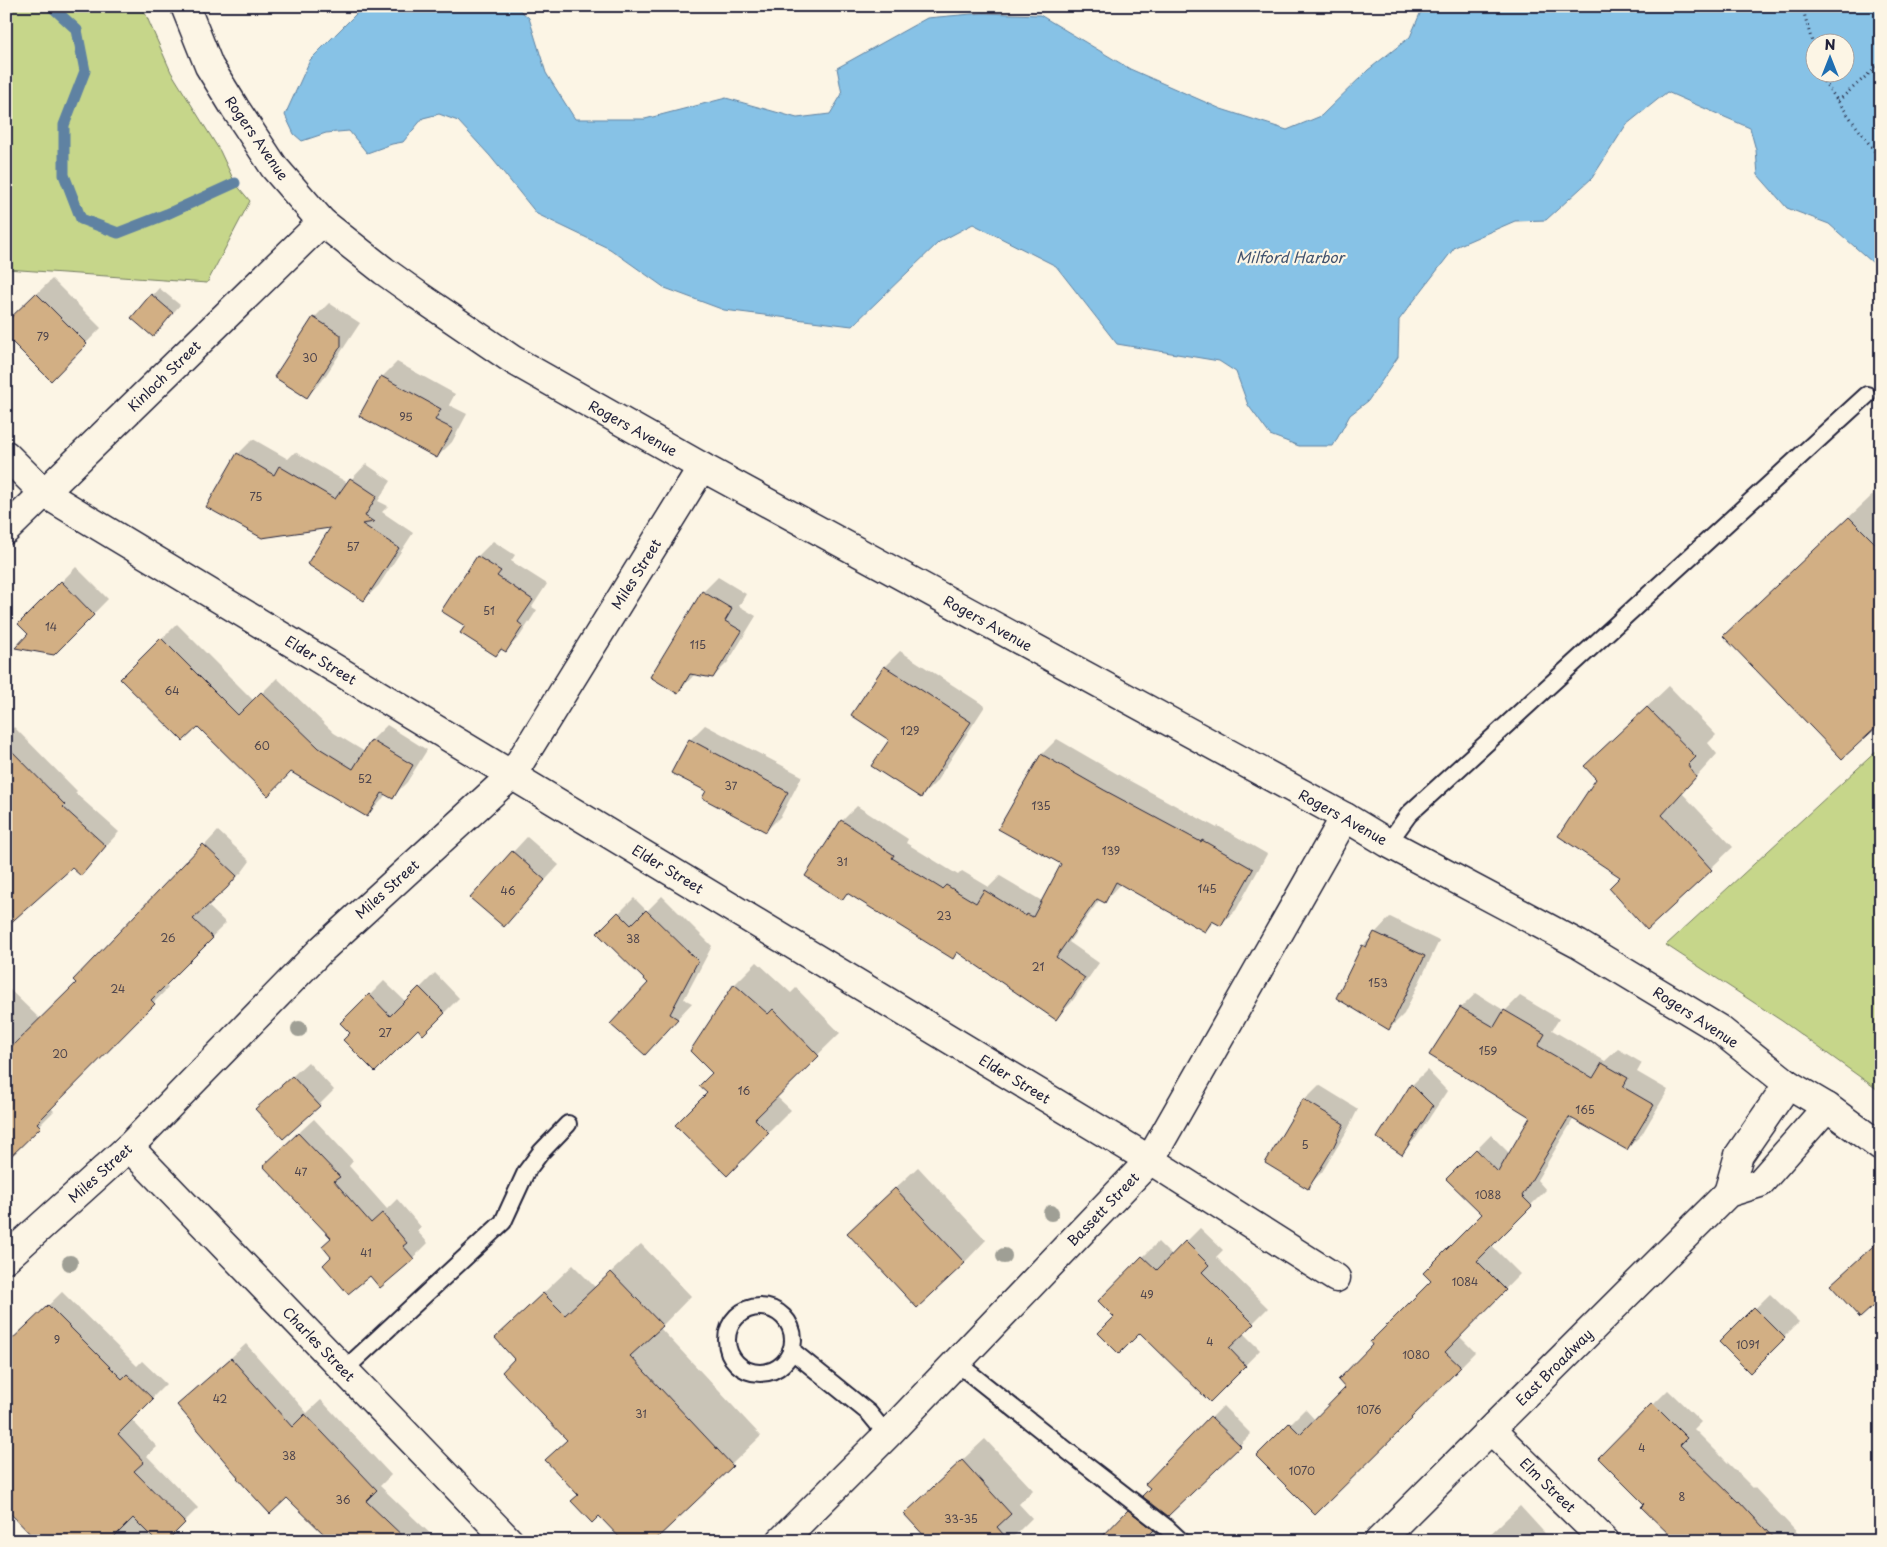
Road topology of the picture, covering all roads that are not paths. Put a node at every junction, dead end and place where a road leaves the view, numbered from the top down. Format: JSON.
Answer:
{"nodes":[{"id":1,"x":185,"y":6,"type":"edge"},
{"id":2,"x":322,"y":222,"type":"junction"},
{"id":3,"x":1867,"y":395,"type":"dead end"},
{"id":4,"x":6,"y":455,"type":"edge"},
{"id":5,"x":702,"y":467,"type":"junction"},
{"id":6,"x":44,"y":493,"type":"junction"},
{"id":7,"x":6,"y":530,"type":"edge"},
{"id":8,"x":512,"y":775,"type":"junction"},
{"id":9,"x":1345,"y":817,"type":"junction"},
{"id":10,"x":1388,"y":843,"type":"junction"},
{"id":11,"x":1788,"y":1084,"type":"junction"},
{"id":12,"x":1827,"y":1107,"type":"junction"},
{"id":13,"x":568,"y":1124,"type":"dead end"},
{"id":14,"x":1881,"y":1146,"type":"edge"},
{"id":15,"x":129,"y":1147,"type":"junction"},
{"id":16,"x":1150,"y":1160,"type":"junction"},
{"id":17,"x":1728,"y":1192,"type":"junction"},
{"id":18,"x":6,"y":1258,"type":"edge"},
{"id":19,"x":1336,"y":1278,"type":"dead end"},
{"id":20,"x":792,"y":1350,"type":"junction"},
{"id":21,"x":957,"y":1362,"type":"junction"},
{"id":22,"x":344,"y":1370,"type":"junction"},
{"id":23,"x":1491,"y":1430,"type":"junction"},
{"id":24,"x":888,"y":1435,"type":"junction"},
{"id":25,"x":509,"y":1541,"type":"edge"},
{"id":26,"x":781,"y":1541,"type":"edge"},
{"id":27,"x":1181,"y":1541,"type":"edge"},
{"id":28,"x":1379,"y":1541,"type":"edge"},
{"id":29,"x":1605,"y":1541,"type":"edge"}],
"edges":[{"from":1,"to":2,"type":"street","name":"Rogers Avenue"},
{"from":2,"to":5,"type":"street","name":"Rogers Avenue"},
{"from":2,"to":6,"type":"street","name":"Kinloch Street"},
{"from":3,"to":10,"type":"lane"},
{"from":4,"to":6,"type":"street","name":"Elder Street"},
{"from":5,"to":8,"type":"street","name":"Miles Street"},
{"from":5,"to":9,"type":"street","name":"Rogers Avenue"},
{"from":6,"to":7,"type":"street","name":"Kinloch Street"},
{"from":6,"to":8,"type":"street","name":"Elder Street"},
{"from":8,"to":15,"type":"street","name":"Miles Street"},
{"from":8,"to":16,"type":"street","name":"Elder Street"},
{"from":9,"to":10,"type":"street","name":"Rogers Avenue"},
{"from":9,"to":16,"type":"street","name":"Bassett Street"},
{"from":10,"to":11,"type":"street","name":"Rogers Avenue"},
{"from":11,"to":12,"type":"street","name":"Rogers Avenue"},
{"from":11,"to":17,"type":"street","name":"East Broadway"},
{"from":12,"to":14,"type":"street","name":"Rogers Avenue"},
{"from":12,"to":17,"type":"street","name":"East Broadway"},
{"from":13,"to":22,"type":"lane"},
{"from":15,"to":18,"type":"street","name":"Miles Street"},
{"from":15,"to":22,"type":"street","name":"Charles Street"},
{"from":16,"to":19,"type":"street","name":"Elder Street"},
{"from":16,"to":21,"type":"street","name":"Bassett Street"},
{"from":17,"to":23,"type":"street","name":"East Broadway"},
{"from":20,"to":20,"type":"lane"},
{"from":20,"to":24,"type":"lane"},
{"from":21,"to":24,"type":"street","name":"Bassett Street"},
{"from":21,"to":27,"type":"lane"},
{"from":22,"to":25,"type":"street","name":"Charles Street"},
{"from":23,"to":28,"type":"street","name":"East Broadway"},
{"from":23,"to":29,"type":"street","name":"Elm Street"},
{"from":24,"to":26,"type":"street","name":"Bassett Street"}]}
